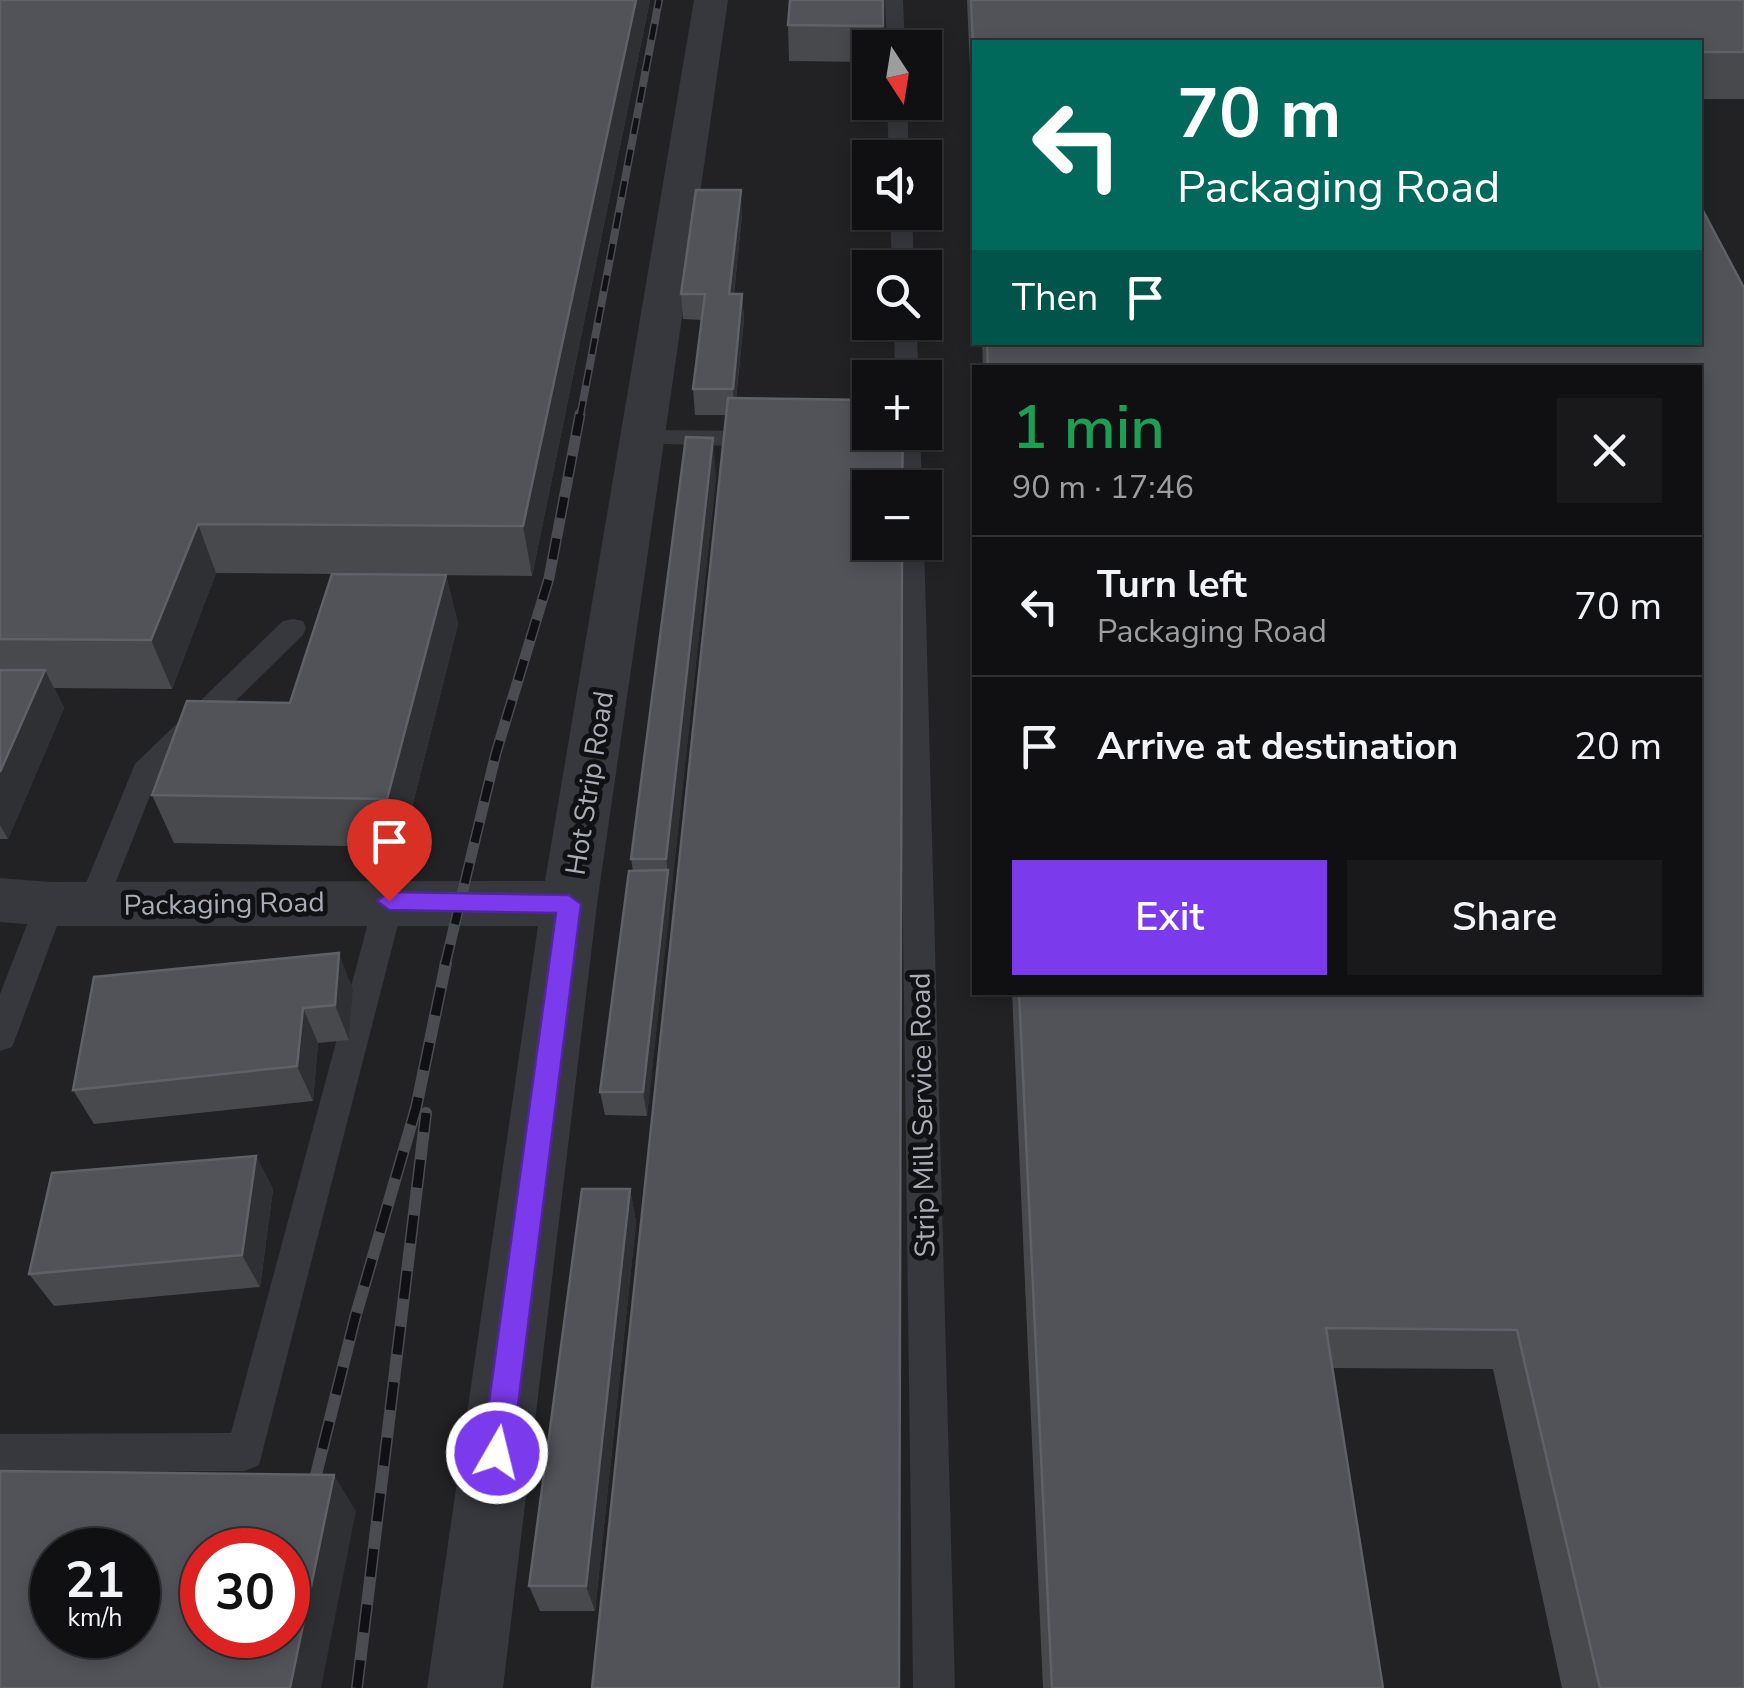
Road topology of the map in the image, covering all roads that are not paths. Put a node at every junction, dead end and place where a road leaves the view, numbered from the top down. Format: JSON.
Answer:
{"nodes":[{"id":1,"x":711,"y":0,"type":"edge"},
{"id":2,"x":894,"y":0,"type":"edge"},
{"id":3,"x":895,"y":30,"type":"edge"},
{"id":4,"x":645,"y":438,"type":"junction"},
{"id":5,"x":796,"y":439,"type":"edge"},
{"id":6,"x":911,"y":560,"type":"edge"},
{"id":7,"x":293,"y":628,"type":"dead end"},
{"id":8,"x":389,"y":901,"type":"junction"},
{"id":9,"x":47,"y":903,"type":"edge"},
{"id":10,"x":569,"y":904,"type":"junction"},
{"id":11,"x":0,"y":1037,"type":"edge"},
{"id":12,"x":0,"y":1453,"type":"edge"},
{"id":13,"x":465,"y":1688,"type":"edge"},
{"id":14,"x":934,"y":1688,"type":"edge"}],
"edges":[{"from":1,"to":4,"type":"street","name":"Hot Strip Road"},
{"from":2,"to":3,"type":"lane"},
{"from":4,"to":5,"type":"lane"},
{"from":4,"to":10,"type":"street","name":"Hot Strip Road"},
{"from":6,"to":14,"type":"lane","name":"Strip Mill Service Road"},
{"from":7,"to":9,"type":"lane"},
{"from":8,"to":9,"type":"street","name":"Packaging Road"},
{"from":8,"to":10,"type":"street","name":"Packaging Road"},
{"from":8,"to":12,"type":"lane"},
{"from":9,"to":11,"type":"lane"},
{"from":10,"to":13,"type":"street","name":"Hot Strip Road"}]}
